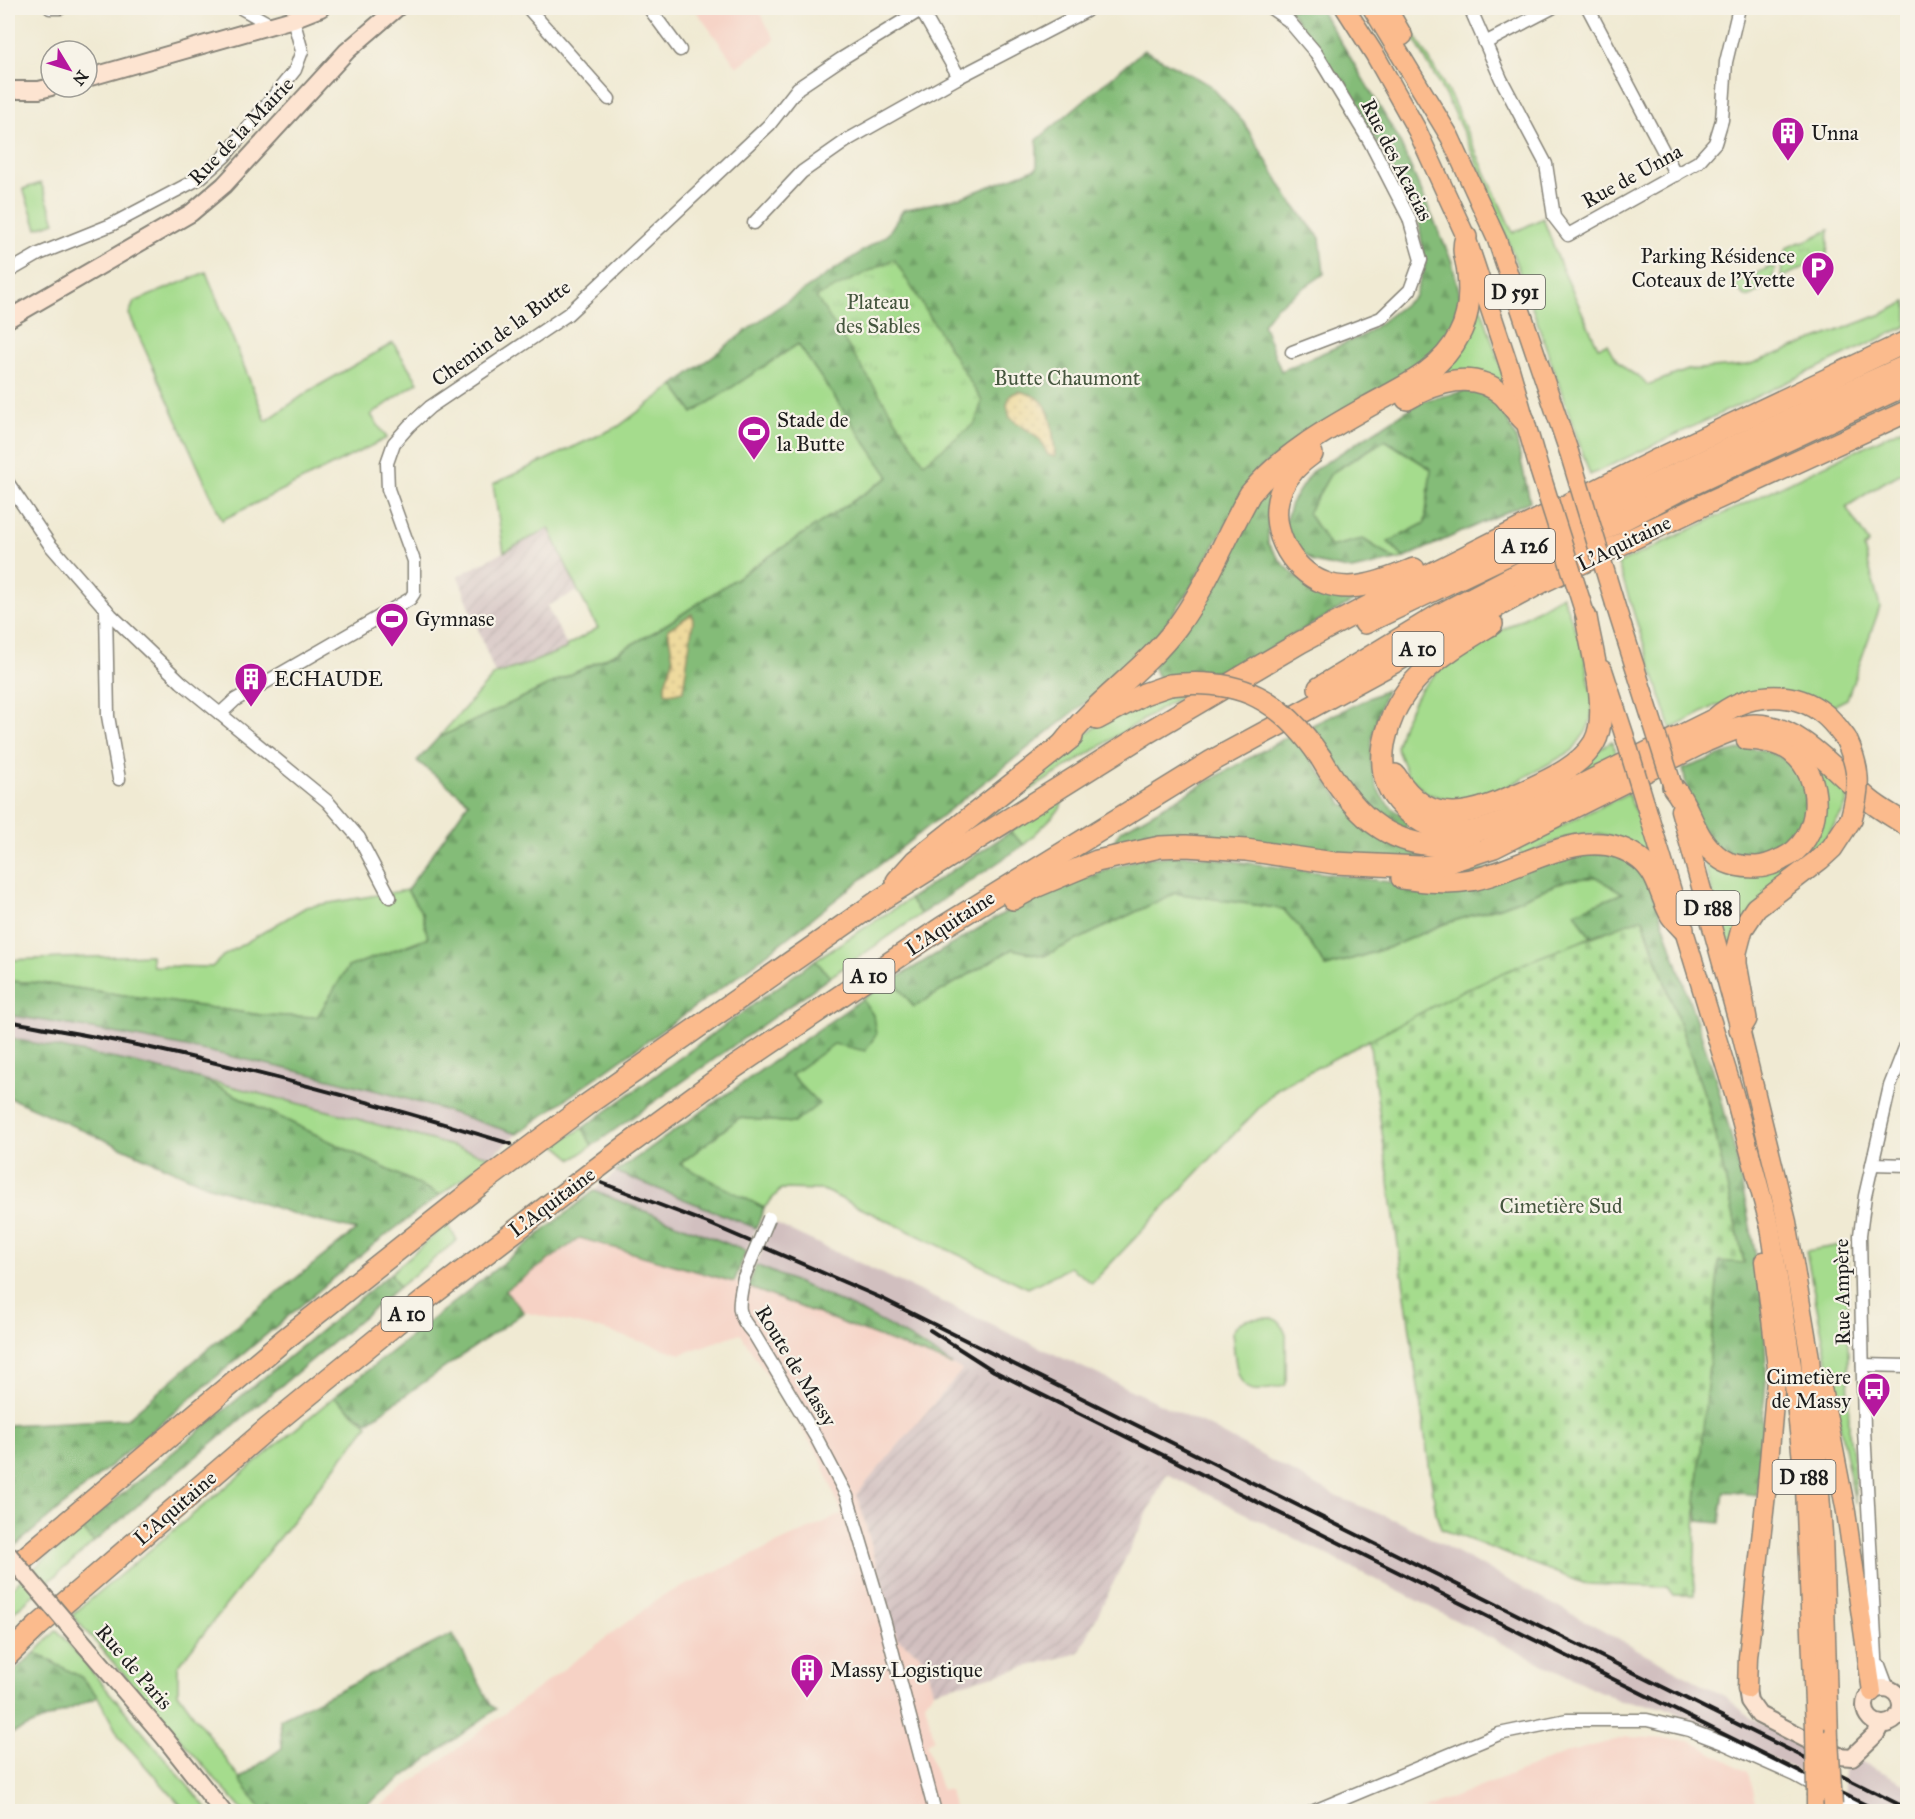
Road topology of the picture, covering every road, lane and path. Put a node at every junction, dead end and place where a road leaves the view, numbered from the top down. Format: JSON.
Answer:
{"nodes":[{"id":1,"x":50,"y":8,"type":"edge"},
{"id":2,"x":61,"y":8,"type":"edge"},
{"id":3,"x":241,"y":8,"type":"edge"},
{"id":4,"x":321,"y":8,"type":"edge"},
{"id":5,"x":397,"y":8,"type":"edge"},
{"id":6,"x":528,"y":8,"type":"edge"},
{"id":7,"x":649,"y":8,"type":"edge"},
{"id":8,"x":922,"y":8,"type":"edge"},
{"id":9,"x":1271,"y":8,"type":"edge"},
{"id":10,"x":1337,"y":8,"type":"edge"},
{"id":11,"x":1345,"y":8,"type":"edge"},
{"id":12,"x":1372,"y":8,"type":"edge"},
{"id":13,"x":1387,"y":8,"type":"edge"},
{"id":14,"x":1470,"y":8,"type":"edge"},
{"id":15,"x":1552,"y":8,"type":"edge"},
{"id":16,"x":1588,"y":8,"type":"edge"},
{"id":17,"x":1739,"y":8,"type":"edge"},
{"id":18,"x":1086,"y":11,"type":"dead end"},
{"id":19,"x":292,"y":19,"type":"junction"},
{"id":20,"x":271,"y":26,"type":"junction"},
{"id":21,"x":1365,"y":40,"type":"junction"},
{"id":22,"x":1485,"y":43,"type":"junction"},
{"id":23,"x":680,"y":50,"type":"dead end"},
{"id":24,"x":99,"y":75,"type":"edge"},
{"id":25,"x":959,"y":77,"type":"junction"},
{"id":26,"x":8,"y":90,"type":"edge"},
{"id":27,"x":39,"y":90,"type":"edge"},
{"id":28,"x":609,"y":99,"type":"dead end"},
{"id":29,"x":1450,"y":137,"type":"junction"},
{"id":30,"x":1676,"y":175,"type":"junction"},
{"id":31,"x":754,"y":223,"type":"dead end"},
{"id":32,"x":1466,"y":237,"type":"junction"},
{"id":33,"x":8,"y":272,"type":"edge"},
{"id":34,"x":8,"y":319,"type":"edge"},
{"id":35,"x":1908,"y":341,"type":"edge"},
{"id":36,"x":1292,"y":352,"type":"dead end"},
{"id":37,"x":1908,"y":365,"type":"edge"},
{"id":38,"x":1908,"y":384,"type":"edge"},
{"id":39,"x":1908,"y":411,"type":"edge"},
{"id":40,"x":1524,"y":420,"type":"junction"},
{"id":41,"x":1569,"y":452,"type":"joint"},
{"id":42,"x":1539,"y":469,"type":"joint"},
{"id":43,"x":8,"y":483,"type":"edge"},
{"id":44,"x":1626,"y":541,"type":"junction"},
{"id":45,"x":1474,"y":551,"type":"junction"},
{"id":46,"x":106,"y":609,"type":"junction"},
{"id":47,"x":1586,"y":617,"type":"junction"},
{"id":48,"x":220,"y":714,"type":"junction"},
{"id":49,"x":1715,"y":719,"type":"junction"},
{"id":50,"x":1145,"y":734,"type":"junction"},
{"id":51,"x":1384,"y":742,"type":"junction"},
{"id":52,"x":1062,"y":745,"type":"junction"},
{"id":53,"x":1212,"y":761,"type":"junction"},
{"id":54,"x":1658,"y":766,"type":"junction"},
{"id":55,"x":119,"y":779,"type":"dead end"},
{"id":56,"x":1673,"y":788,"type":"junction"},
{"id":57,"x":1538,"y":806,"type":"junction"},
{"id":58,"x":1908,"y":814,"type":"edge"},
{"id":59,"x":1908,"y":826,"type":"edge"},
{"id":60,"x":1334,"y":863,"type":"junction"},
{"id":61,"x":390,"y":897,"type":"dead end"},
{"id":62,"x":877,"y":902,"type":"junction"},
{"id":63,"x":944,"y":927,"type":"junction"},
{"id":64,"x":1683,"y":929,"type":"junction"},
{"id":65,"x":1740,"y":1029,"type":"junction"},
{"id":66,"x":1908,"y":1040,"type":"edge"},
{"id":67,"x":1872,"y":1164,"type":"junction"},
{"id":68,"x":1908,"y":1165,"type":"edge"},
{"id":69,"x":769,"y":1218,"type":"dead end"},
{"id":70,"x":1770,"y":1227,"type":"junction"},
{"id":71,"x":1810,"y":1358,"type":"junction"},
{"id":72,"x":1863,"y":1365,"type":"junction"},
{"id":73,"x":1908,"y":1366,"type":"edge"},
{"id":74,"x":8,"y":1554,"type":"edge"},
{"id":75,"x":8,"y":1572,"type":"edge"},
{"id":76,"x":38,"y":1626,"type":"junction"},
{"id":77,"x":8,"y":1644,"type":"edge"},
{"id":78,"x":8,"y":1655,"type":"edge"},
{"id":79,"x":1747,"y":1689,"type":"joint"},
{"id":80,"x":1879,"y":1690,"type":"junction"},
{"id":81,"x":1904,"y":1706,"type":"edge"},
{"id":82,"x":1889,"y":1721,"type":"edge"},
{"id":83,"x":1822,"y":1734,"type":"junction"},
{"id":84,"x":1824,"y":1806,"type":"edge"},
{"id":85,"x":223,"y":1812,"type":"edge"},
{"id":86,"x":935,"y":1812,"type":"edge"},
{"id":87,"x":1312,"y":1812,"type":"edge"},
{"id":88,"x":1863,"y":1812,"type":"edge"}],
"edges":[{"from":1,"to":2,"type":"street"},
{"from":3,"to":20,"type":"street"},
{"from":4,"to":19,"type":"main road"},
{"from":5,"to":34,"type":"main road","name":"Rue de la Mairie"},
{"from":6,"to":28,"type":"street"},
{"from":7,"to":23,"type":"street"},
{"from":8,"to":25,"type":"street"},
{"from":8,"to":48,"type":"street","name":"Chemin de la Butte"},
{"from":9,"to":36,"type":"street","name":"Rue des Acacias"},
{"from":10,"to":21,"type":"main road"},
{"from":11,"to":21,"type":"main road","number":"D 591"},
{"from":12,"to":29,"type":"main road","number":"D 591"},
{"from":13,"to":29,"type":"main road"},
{"from":14,"to":22,"type":"street"},
{"from":15,"to":22,"type":"street"},
{"from":16,"to":30,"type":"street"},
{"from":17,"to":30,"type":"street","name":"Rue de Unna"},
{"from":18,"to":25,"type":"street"},
{"from":19,"to":20,"type":"main road"},
{"from":19,"to":33,"type":"street"},
{"from":20,"to":24,"type":"main road"},
{"from":21,"to":32,"type":"main road","number":"D 591"},
{"from":22,"to":30,"type":"street","name":"Rue de Unna"},
{"from":25,"to":31,"type":"street"},
{"from":26,"to":27,"type":"main road"},
{"from":29,"to":41,"type":"main road","number":"D 591"},
{"from":32,"to":40,"type":"main road","number":"D 591"},
{"from":32,"to":52,"type":"highway"},
{"from":35,"to":45,"type":"highway","number":"A 10"},
{"from":37,"to":50,"type":"highway","number":"A 126"},
{"from":38,"to":53,"type":"highway","number":"A 126"},
{"from":39,"to":44,"type":"highway","name":"L'Aquitaine","number":"A 10"},
{"from":40,"to":42,"type":"main road","number":"D 591"},
{"from":40,"to":45,"type":"highway"},
{"from":41,"to":56,"type":"main road","number":"D 188","bridge":true},
{"from":42,"to":47,"type":"main road","number":"D 188","bridge":true},
{"from":43,"to":46,"type":"street"},
{"from":44,"to":51,"type":"highway"},
{"from":44,"to":53,"type":"highway","name":"L'Aquitaine","number":"A 10"},
{"from":45,"to":50,"type":"highway","number":"A 10"},
{"from":46,"to":48,"type":"street"},
{"from":46,"to":55,"type":"street"},
{"from":47,"to":51,"type":"highway"},
{"from":47,"to":64,"type":"main road","number":"D 188","bridge":true},
{"from":48,"to":61,"type":"street"},
{"from":49,"to":57,"type":"highway"},
{"from":49,"to":58,"type":"highway"},
{"from":49,"to":65,"type":"highway","bridge":true},
{"from":50,"to":62,"type":"highway","number":"A 10"},
{"from":51,"to":57,"type":"highway"},
{"from":52,"to":57,"type":"highway","bridge":true},
{"from":52,"to":62,"type":"highway"},
{"from":53,"to":63,"type":"highway","name":"L'Aquitaine","number":"A 10"},
{"from":54,"to":56,"type":"highway"},
{"from":54,"to":59,"type":"highway"},
{"from":54,"to":60,"type":"highway"},
{"from":56,"to":65,"type":"main road","number":"D 188"},
{"from":60,"to":63,"type":"highway"},
{"from":60,"to":64,"type":"highway"},
{"from":62,"to":75,"type":"highway","number":"A 10"},
{"from":63,"to":76,"type":"highway","name":"L'Aquitaine","number":"A 10"},
{"from":64,"to":70,"type":"main road","number":"D 188"},
{"from":65,"to":71,"type":"main road","number":"D 188"},
{"from":66,"to":67,"type":"street","name":"Rue Ampère"},
{"from":67,"to":68,"type":"street"},
{"from":67,"to":72,"type":"street","name":"Rue Ampère"},
{"from":69,"to":86,"type":"street","name":"Route de Massy","bridge":true},
{"from":70,"to":79,"type":"main road"},
{"from":70,"to":83,"type":"main road","number":"D 188"},
{"from":71,"to":80,"type":"main road"},
{"from":71,"to":83,"type":"main road","number":"D 188"},
{"from":72,"to":73,"type":"street"},
{"from":72,"to":80,"type":"street","name":"Rue Ampère"},
{"from":74,"to":85,"type":"main road","name":"Rue de Paris","bridge":true},
{"from":76,"to":77,"type":"highway"},
{"from":76,"to":78,"type":"highway","name":"L'Aquitaine","number":"A 10"},
{"from":79,"to":82,"type":"main road"},
{"from":80,"to":81,"type":"main road"},
{"from":80,"to":82,"type":"main road"},
{"from":81,"to":82,"type":"main road"},
{"from":83,"to":84,"type":"main road","number":"D 188","bridge":true},
{"from":87,"to":88,"type":"street"}]}
